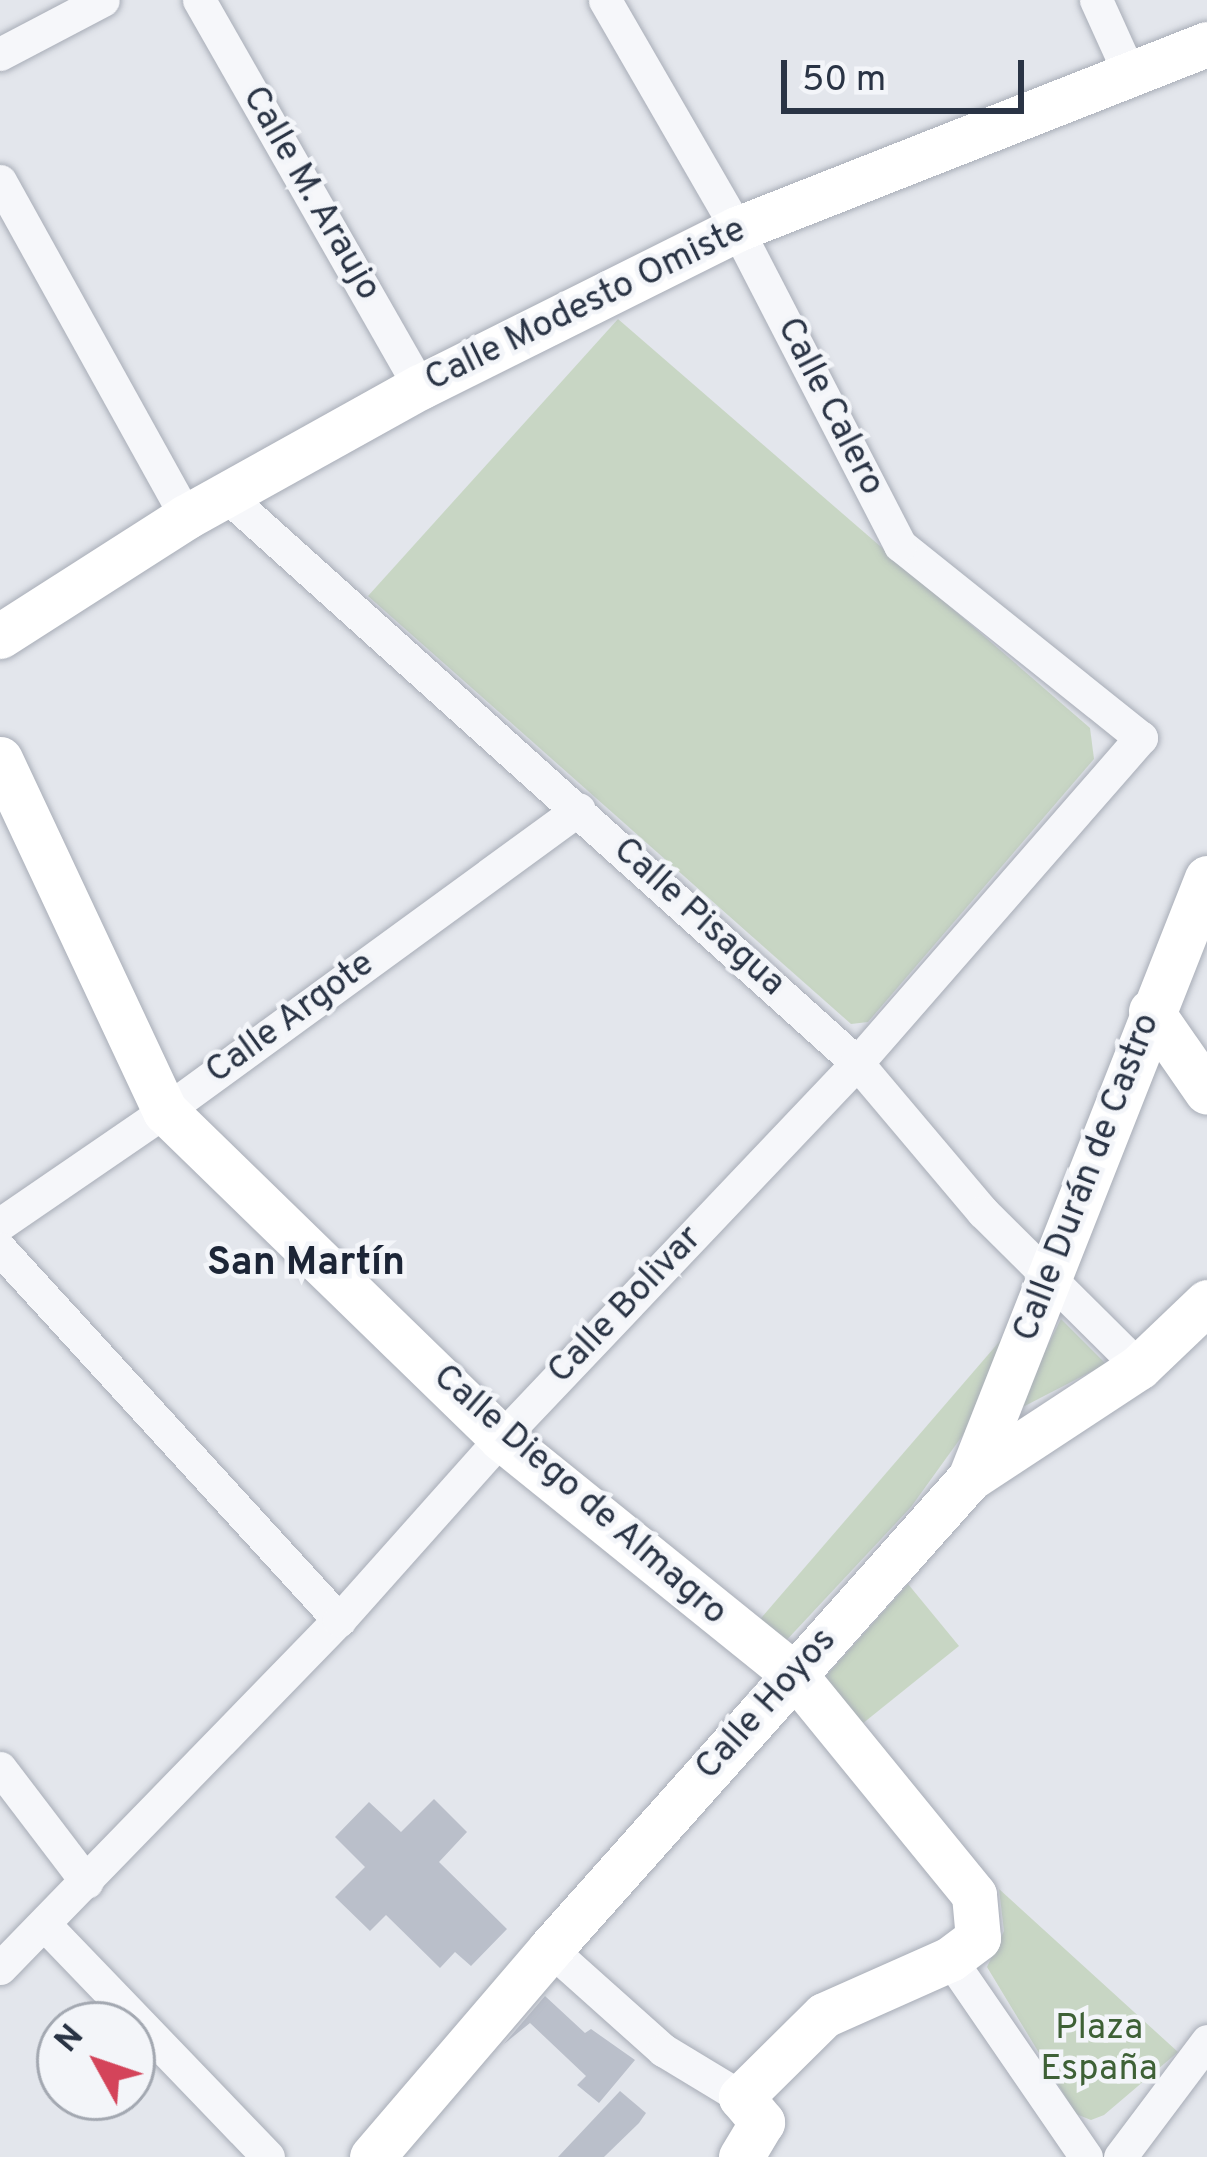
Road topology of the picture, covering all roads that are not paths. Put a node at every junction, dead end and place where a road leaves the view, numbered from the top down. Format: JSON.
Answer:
{"nodes":[{"id":1,"x":103,"y":0,"type":"edge"},
{"id":2,"x":200,"y":0,"type":"edge"},
{"id":3,"x":605,"y":0,"type":"edge"},
{"id":4,"x":1096,"y":0,"type":"edge"},
{"id":5,"x":1207,"y":44,"type":"edge"},
{"id":6,"x":0,"y":54,"type":"edge"},
{"id":7,"x":1130,"y":76,"type":"junction"},
{"id":8,"x":0,"y":182,"type":"edge"},
{"id":9,"x":737,"y":229,"type":"junction"},
{"id":10,"x":420,"y":388,"type":"junction"},
{"id":11,"x":228,"y":497,"type":"junction"},
{"id":12,"x":186,"y":517,"type":"junction"},
{"id":13,"x":0,"y":636,"type":"edge"},
{"id":14,"x":1142,"y":738,"type":"joint"},
{"id":15,"x":0,"y":759,"type":"edge"},
{"id":16,"x":578,"y":809,"type":"junction"},
{"id":17,"x":1207,"y":878,"type":"edge"},
{"id":18,"x":1151,"y":1011,"type":"junction"},
{"id":19,"x":857,"y":1063,"type":"junction"},
{"id":20,"x":1207,"y":1091,"type":"edge"},
{"id":21,"x":165,"y":1111,"type":"junction"},
{"id":22,"x":0,"y":1224,"type":"edge"},
{"id":23,"x":0,"y":1249,"type":"edge"},
{"id":24,"x":1051,"y":1282,"type":"junction"},
{"id":25,"x":1207,"y":1302,"type":"edge"},
{"id":26,"x":1139,"y":1367,"type":"junction"},
{"id":27,"x":501,"y":1438,"type":"junction"},
{"id":28,"x":970,"y":1478,"type":"junction"},
{"id":29,"x":339,"y":1620,"type":"junction"},
{"id":30,"x":794,"y":1674,"type":"junction"},
{"id":31,"x":0,"y":1768,"type":"edge"},
{"id":32,"x":87,"y":1882,"type":"junction"},
{"id":33,"x":44,"y":1924,"type":"junction"},
{"id":34,"x":550,"y":1949,"type":"junction"},
{"id":35,"x":950,"y":1959,"type":"junction"},
{"id":36,"x":0,"y":1968,"type":"edge"},
{"id":37,"x":1204,"y":2050,"type":"edge"},
{"id":38,"x":740,"y":2097,"type":"junction"},
{"id":39,"x":268,"y":2157,"type":"edge"},
{"id":40,"x":372,"y":2157,"type":"edge"},
{"id":41,"x":741,"y":2157,"type":"edge"},
{"id":42,"x":1086,"y":2157,"type":"edge"},
{"id":43,"x":1120,"y":2157,"type":"edge"}],
"edges":[{"from":1,"to":6,"type":"street"},
{"from":2,"to":10,"type":"street","name":"Calle M. Araujo"},
{"from":3,"to":9,"type":"street","name":"Calle Calero"},
{"from":4,"to":7,"type":"street"},
{"from":5,"to":7,"type":"main road","name":"Calle Modesto Omiste"},
{"from":7,"to":9,"type":"main road","name":"Calle Modesto Omiste"},
{"from":8,"to":12,"type":"street"},
{"from":9,"to":10,"type":"main road","name":"Calle Modesto Omiste"},
{"from":9,"to":14,"type":"street","name":"Calle Calero"},
{"from":10,"to":11,"type":"main road","name":"Calle Modesto Omiste"},
{"from":11,"to":12,"type":"main road","name":"Calle Modesto Omiste"},
{"from":11,"to":16,"type":"street","name":"Calle Pisagua"},
{"from":12,"to":13,"type":"main road","name":"Calle Modesto Omiste"},
{"from":14,"to":19,"type":"street","name":"Calle Bolivar"},
{"from":15,"to":21,"type":"main road","name":"Calle Diego de Almagro"},
{"from":16,"to":19,"type":"street","name":"Calle Pisagua"},
{"from":16,"to":21,"type":"street","name":"Calle Argote"},
{"from":17,"to":18,"type":"main road","name":"Calle Durán de Castro"},
{"from":18,"to":20,"type":"main road"},
{"from":18,"to":24,"type":"main road","name":"Calle Durán de Castro"},
{"from":19,"to":24,"type":"street","name":"Calle Pisagua"},
{"from":19,"to":27,"type":"street","name":"Calle Bolivar"},
{"from":21,"to":22,"type":"street","name":"Calle Argote"},
{"from":21,"to":27,"type":"main road","name":"Calle Diego de Almagro"},
{"from":23,"to":29,"type":"street"},
{"from":24,"to":26,"type":"street","name":"Calle Pisagua"},
{"from":24,"to":28,"type":"main road","name":"Calle Durán de Castro"},
{"from":25,"to":26,"type":"main road","name":"Calle Hoyos"},
{"from":26,"to":28,"type":"main road","name":"Calle Hoyos"},
{"from":27,"to":29,"type":"street","name":"Calle Bolivar"},
{"from":27,"to":30,"type":"main road","name":"Calle Diego de Almagro"},
{"from":28,"to":30,"type":"main road","name":"Calle Hoyos"},
{"from":29,"to":32,"type":"street","name":"Calle Bolivar"},
{"from":30,"to":34,"type":"main road","name":"Calle Hoyos"},
{"from":30,"to":35,"type":"main road","name":"Calle Diego de Almagro"},
{"from":31,"to":32,"type":"street"},
{"from":32,"to":33,"type":"street","name":"Calle Bolivar"},
{"from":33,"to":36,"type":"street","name":"Calle Bolivar"},
{"from":33,"to":39,"type":"street"},
{"from":34,"to":38,"type":"street"},
{"from":34,"to":40,"type":"main road","name":"Calle Hoyos"},
{"from":35,"to":38,"type":"main road"},
{"from":35,"to":42,"type":"street"},
{"from":37,"to":43,"type":"street"},
{"from":38,"to":41,"type":"main road"}]}
